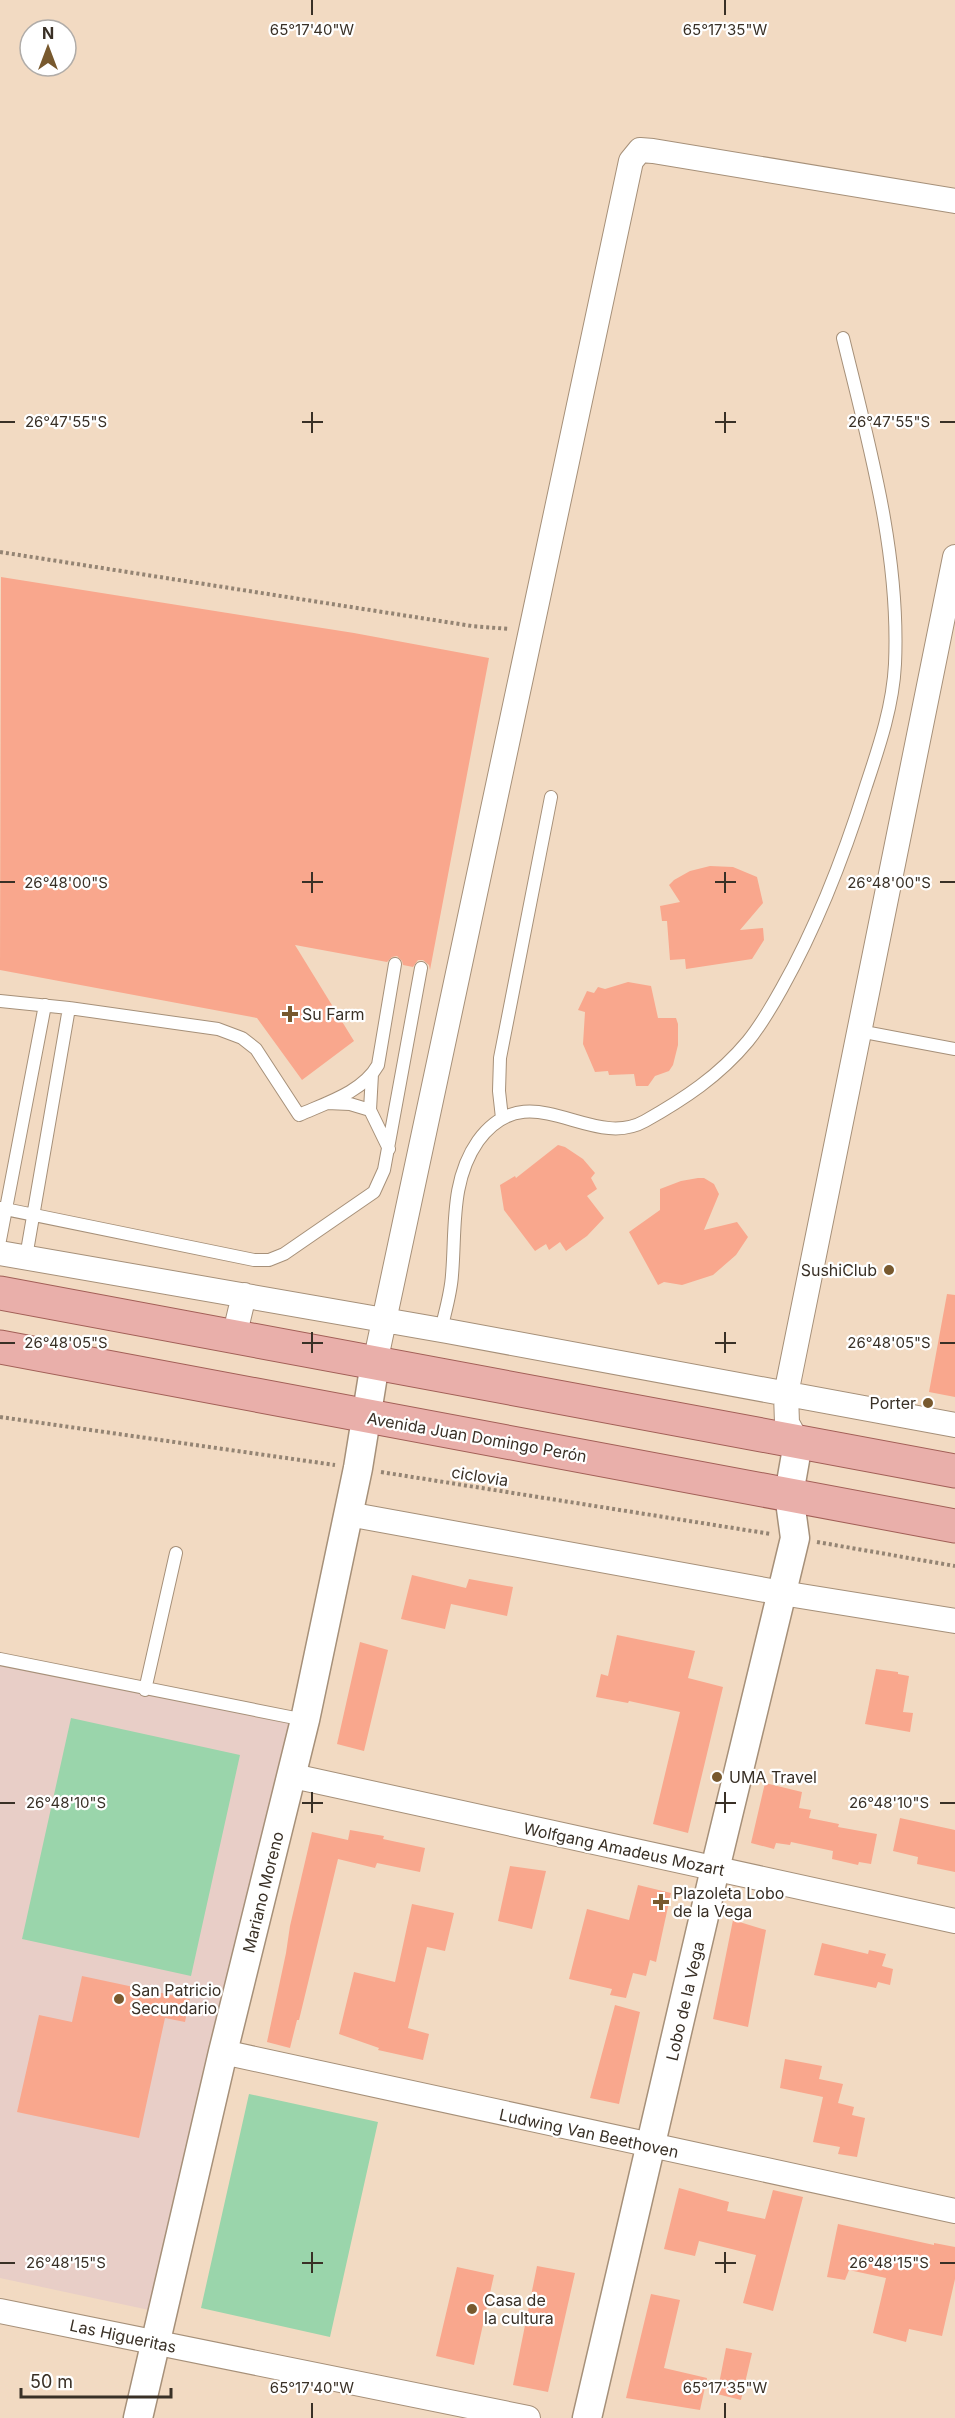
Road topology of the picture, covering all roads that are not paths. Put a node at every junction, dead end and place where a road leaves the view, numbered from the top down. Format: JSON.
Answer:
{"nodes":[{"id":1,"x":955,"y":201,"type":"edge"},
{"id":2,"x":843,"y":338,"type":"dead end"},
{"id":3,"x":955,"y":557,"type":"edge"},
{"id":4,"x":551,"y":798,"type":"dead end"},
{"id":5,"x":395,"y":964,"type":"dead end"},
{"id":6,"x":421,"y":968,"type":"dead end"},
{"id":7,"x":0,"y":1001,"type":"edge"},
{"id":8,"x":45,"y":1005,"type":"junction"},
{"id":9,"x":69,"y":1008,"type":"junction"},
{"id":10,"x":859,"y":1031,"type":"junction"},
{"id":11,"x":955,"y":1049,"type":"edge"},
{"id":12,"x":372,"y":1074,"type":"junction"},
{"id":13,"x":325,"y":1103,"type":"junction"},
{"id":14,"x":370,"y":1110,"type":"junction"},
{"id":15,"x":502,"y":1118,"type":"junction"},
{"id":16,"x":388,"y":1149,"type":"junction"},
{"id":17,"x":3,"y":1208,"type":"edge"},
{"id":18,"x":34,"y":1215,"type":"junction"},
{"id":19,"x":0,"y":1240,"type":"edge"},
{"id":20,"x":0,"y":1253,"type":"edge"},
{"id":21,"x":26,"y":1257,"type":"junction"},
{"id":22,"x":0,"y":1293,"type":"edge"},
{"id":23,"x":244,"y":1295,"type":"junction"},
{"id":24,"x":385,"y":1320,"type":"junction"},
{"id":25,"x":441,"y":1330,"type":"junction"},
{"id":26,"x":234,"y":1337,"type":"junction"},
{"id":27,"x":0,"y":1347,"type":"edge"},
{"id":28,"x":375,"y":1363,"type":"junction"},
{"id":29,"x":786,"y":1394,"type":"junction"},
{"id":30,"x":366,"y":1417,"type":"junction"},
{"id":31,"x":955,"y":1425,"type":"edge"},
{"id":32,"x":798,"y":1443,"type":"junction"},
{"id":33,"x":955,"y":1471,"type":"edge"},
{"id":34,"x":789,"y":1494,"type":"junction"},
{"id":35,"x":348,"y":1514,"type":"junction"},
{"id":36,"x":955,"y":1526,"type":"edge"},
{"id":37,"x":176,"y":1553,"type":"dead end"},
{"id":38,"x":782,"y":1593,"type":"junction"},
{"id":39,"x":955,"y":1621,"type":"edge"},
{"id":40,"x":0,"y":1659,"type":"edge"},
{"id":41,"x":145,"y":1690,"type":"junction"},
{"id":42,"x":305,"y":1720,"type":"junction"},
{"id":43,"x":292,"y":1776,"type":"junction"},
{"id":44,"x":715,"y":1869,"type":"junction"},
{"id":45,"x":955,"y":1921,"type":"edge"},
{"id":46,"x":223,"y":2052,"type":"junction"},
{"id":47,"x":651,"y":2147,"type":"junction"},
{"id":48,"x":955,"y":2211,"type":"edge"},
{"id":49,"x":0,"y":2311,"type":"edge"},
{"id":50,"x":157,"y":2343,"type":"junction"},
{"id":51,"x":138,"y":2418,"type":"edge"},
{"id":52,"x":528,"y":2418,"type":"edge"},
{"id":53,"x":587,"y":2418,"type":"edge"}],
"edges":[{"from":1,"to":24,"type":"street"},
{"from":2,"to":15,"type":"lane"},
{"from":3,"to":10,"type":"street"},
{"from":4,"to":15,"type":"lane"},
{"from":5,"to":12,"type":"lane"},
{"from":6,"to":16,"type":"lane"},
{"from":7,"to":8,"type":"lane"},
{"from":8,"to":9,"type":"lane"},
{"from":8,"to":17,"type":"lane"},
{"from":9,"to":13,"type":"lane"},
{"from":9,"to":18,"type":"lane"},
{"from":10,"to":11,"type":"lane"},
{"from":10,"to":29,"type":"street"},
{"from":12,"to":13,"type":"lane"},
{"from":12,"to":14,"type":"lane"},
{"from":13,"to":14,"type":"lane"},
{"from":14,"to":16,"type":"lane"},
{"from":15,"to":25,"type":"lane"},
{"from":16,"to":18,"type":"lane"},
{"from":17,"to":18,"type":"lane"},
{"from":17,"to":19,"type":"lane"},
{"from":18,"to":21,"type":"lane"},
{"from":20,"to":21,"type":"street"},
{"from":21,"to":23,"type":"street"},
{"from":22,"to":26,"type":"main road"},
{"from":23,"to":24,"type":"street"},
{"from":23,"to":26,"type":"street"},
{"from":24,"to":25,"type":"street"},
{"from":24,"to":28,"type":"street"},
{"from":25,"to":29,"type":"street"},
{"from":26,"to":28,"type":"main road"},
{"from":27,"to":30,"type":"main road","name":"Avenida Juan Domingo Perón"},
{"from":28,"to":30,"type":"street","name":"Mariano Moreno"},
{"from":28,"to":32,"type":"main road"},
{"from":29,"to":31,"type":"street"},
{"from":29,"to":32,"type":"street"},
{"from":30,"to":34,"type":"main road","name":"Avenida Juan Domingo Perón"},
{"from":30,"to":35,"type":"street","name":"Mariano Moreno"},
{"from":32,"to":33,"type":"main road"},
{"from":32,"to":34,"type":"street","name":"Lobo de la Vega"},
{"from":34,"to":36,"type":"main road","name":"Avenida Juan Domingo Perón"},
{"from":34,"to":38,"type":"street","name":"Lobo de la Vega"},
{"from":35,"to":38,"type":"street"},
{"from":35,"to":42,"type":"street","name":"Mariano Moreno"},
{"from":37,"to":41,"type":"lane"},
{"from":38,"to":39,"type":"street"},
{"from":38,"to":44,"type":"street","name":"Lobo de la Vega"},
{"from":40,"to":41,"type":"lane"},
{"from":41,"to":42,"type":"lane"},
{"from":42,"to":43,"type":"street","name":"Mariano Moreno"},
{"from":43,"to":44,"type":"street","name":"Wolfgang Amadeus Mozart"},
{"from":43,"to":46,"type":"street","name":"Mariano Moreno"},
{"from":44,"to":45,"type":"street","name":"Wolfgang Amadeus Mozart"},
{"from":44,"to":47,"type":"street","name":"Lobo de la Vega"},
{"from":46,"to":47,"type":"street","name":"Ludwing Van Beethoven"},
{"from":46,"to":50,"type":"street","name":"Mariano Moreno"},
{"from":47,"to":48,"type":"street","name":"Ludwing Van Beethoven"},
{"from":47,"to":53,"type":"street","name":"Lobo de la Vega"},
{"from":49,"to":50,"type":"street","name":"Las Higueritas"},
{"from":50,"to":51,"type":"street","name":"Mariano Moreno"},
{"from":50,"to":52,"type":"street","name":"Las Higueritas"}]}
